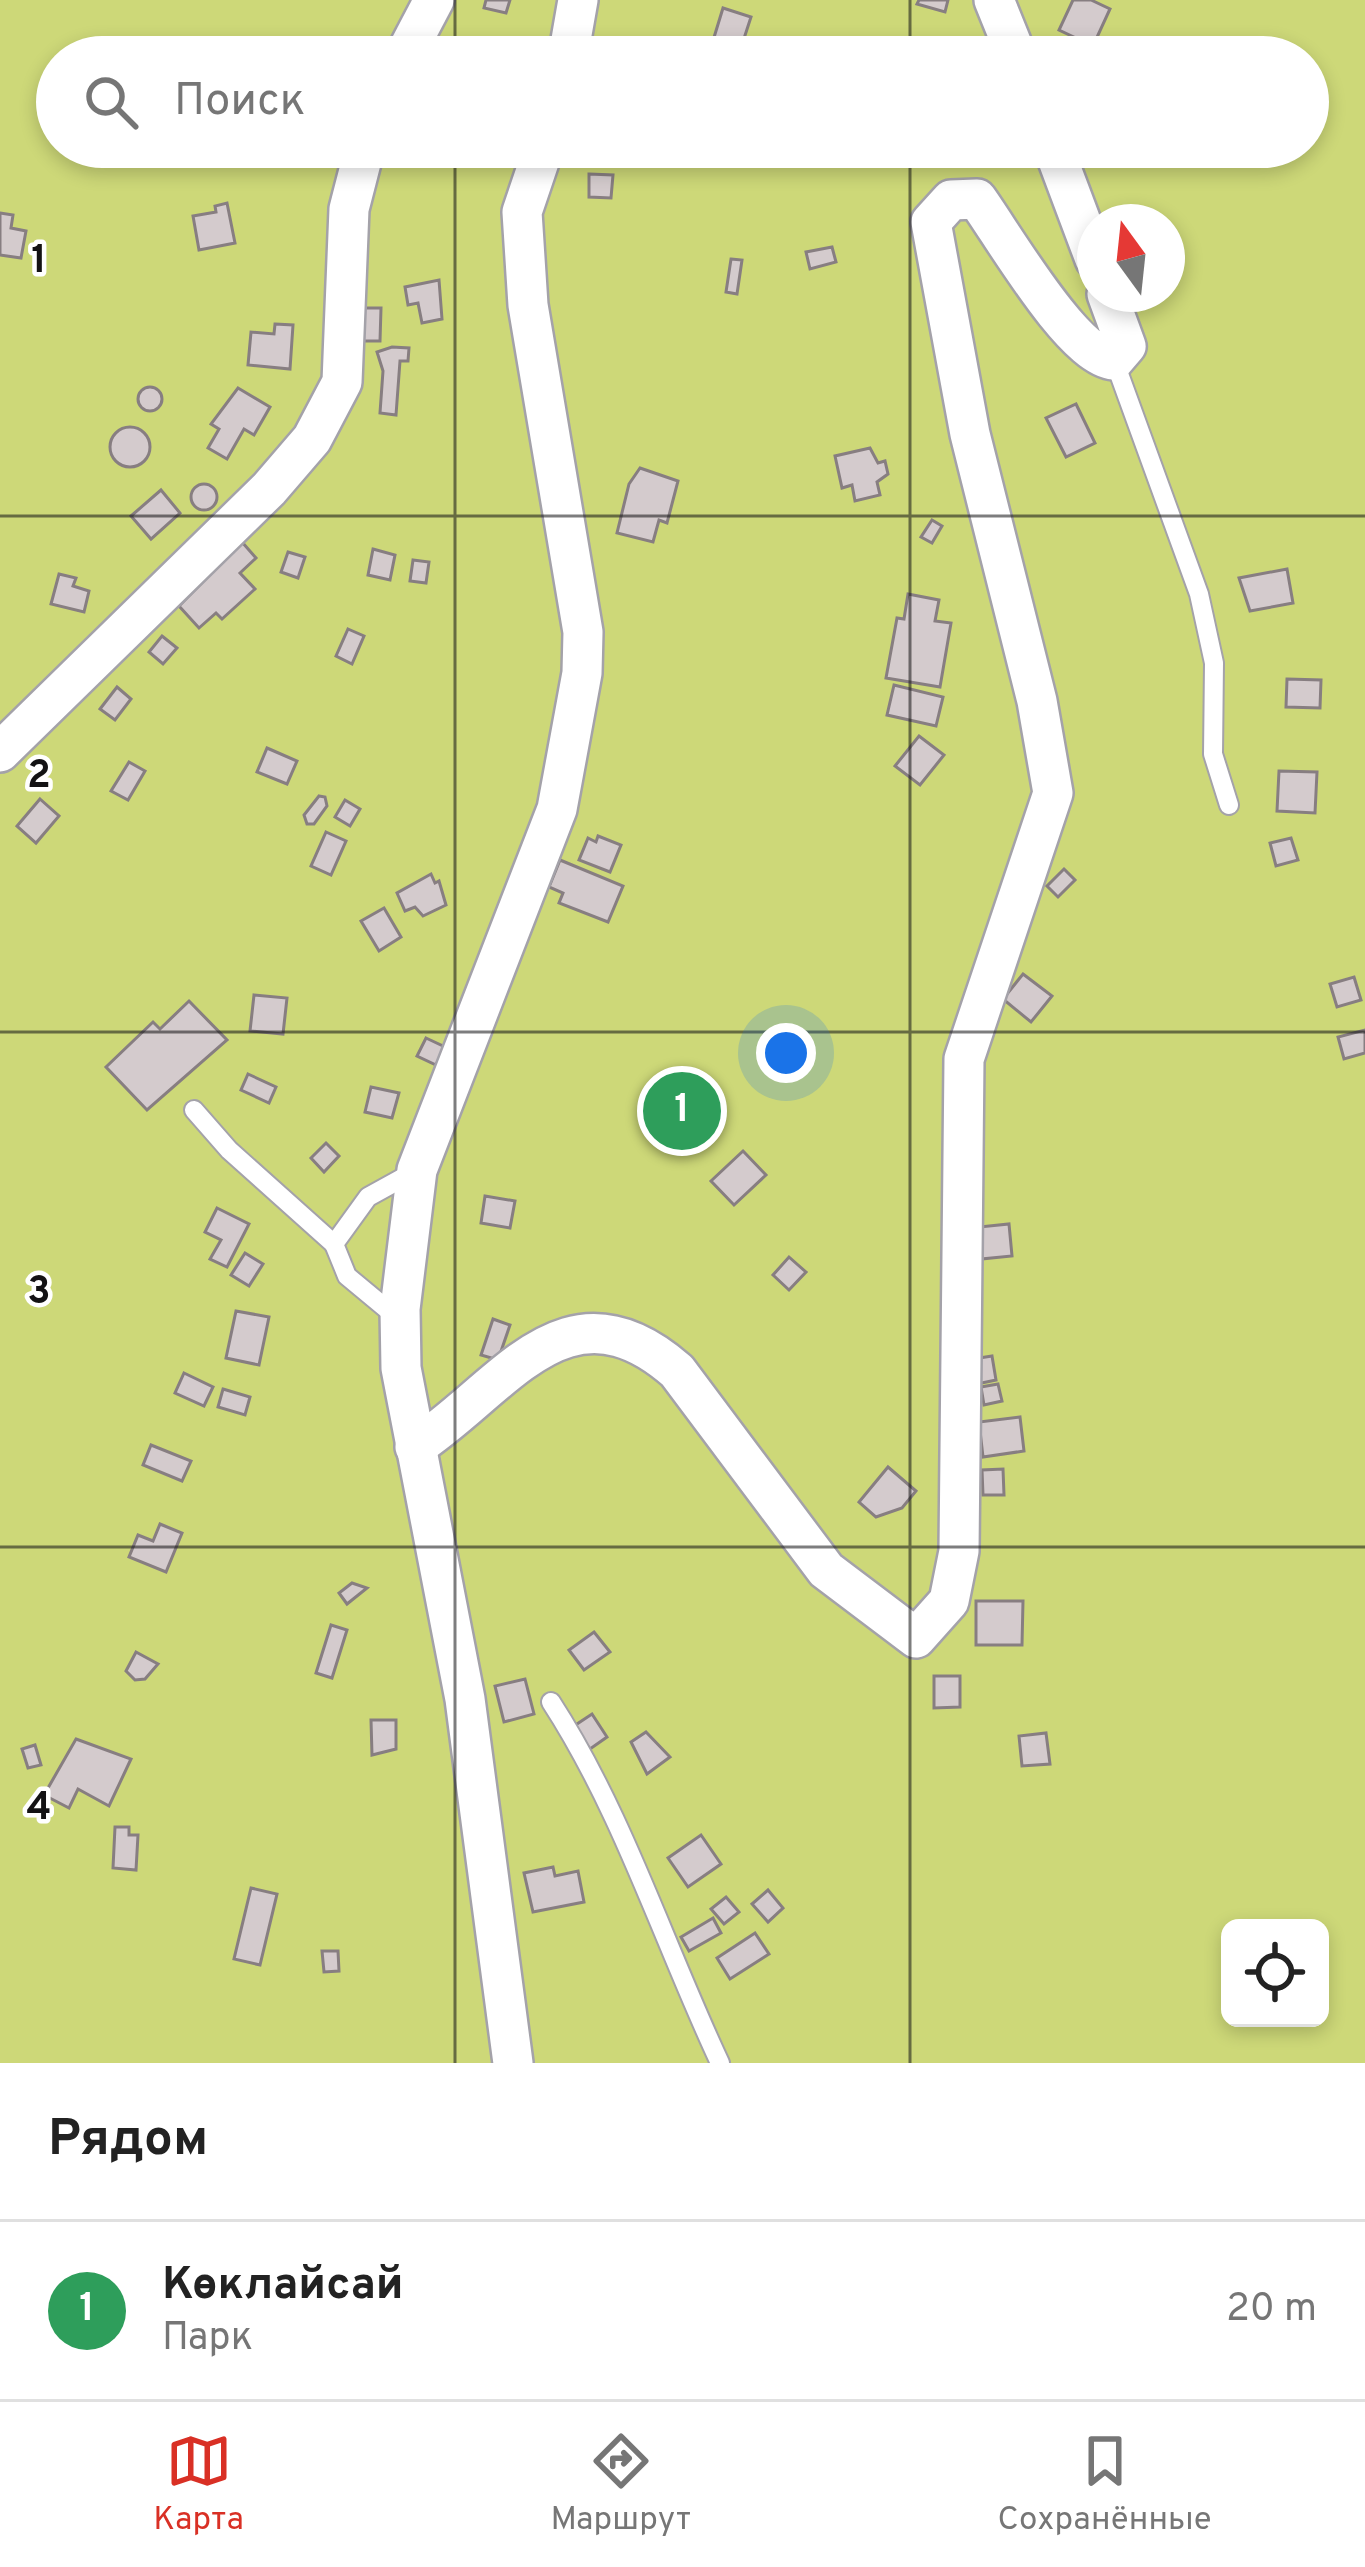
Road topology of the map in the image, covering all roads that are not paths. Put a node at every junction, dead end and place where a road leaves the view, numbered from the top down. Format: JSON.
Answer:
{"nodes":[{"id":1,"x":434,"y":0,"type":"edge"},
{"id":2,"x":578,"y":0,"type":"edge"},
{"id":3,"x":994,"y":0,"type":"edge"},
{"id":4,"x":415,"y":36,"type":"edge"},
{"id":5,"x":572,"y":36,"type":"edge"},
{"id":6,"x":1009,"y":36,"type":"edge"},
{"id":7,"x":360,"y":168,"type":"edge"},
{"id":8,"x":537,"y":168,"type":"edge"},
{"id":9,"x":1061,"y":168,"type":"edge"},
{"id":10,"x":1077,"y":211,"type":"edge"},
{"id":11,"x":1114,"y":312,"type":"edge"},
{"id":12,"x":1114,"y":360,"type":"junction"},
{"id":13,"x":0,"y":752,"type":"edge"},
{"id":14,"x":1229,"y":805,"type":"dead end"},
{"id":15,"x":194,"y":1110,"type":"dead end"},
{"id":16,"x":417,"y":1170,"type":"junction"},
{"id":17,"x":334,"y":1244,"type":"junction"},
{"id":18,"x":400,"y":1320,"type":"junction"},
{"id":19,"x":416,"y":1447,"type":"junction"},
{"id":20,"x":551,"y":1702,"type":"dead end"},
{"id":21,"x":513,"y":2063,"type":"edge"},
{"id":22,"x":720,"y":2063,"type":"edge"}],
"edges":[{"from":1,"to":4,"type":"street"},
{"from":2,"to":5,"type":"street"},
{"from":3,"to":6,"type":"street"},
{"from":7,"to":13,"type":"street"},
{"from":8,"to":16,"type":"street"},
{"from":9,"to":10,"type":"street"},
{"from":11,"to":12,"type":"street"},
{"from":12,"to":14,"type":"lane"},
{"from":12,"to":19,"type":"street"},
{"from":15,"to":17,"type":"lane"},
{"from":16,"to":17,"type":"lane"},
{"from":16,"to":18,"type":"street"},
{"from":17,"to":18,"type":"lane"},
{"from":18,"to":19,"type":"street"},
{"from":19,"to":21,"type":"street"},
{"from":20,"to":22,"type":"lane"}]}
